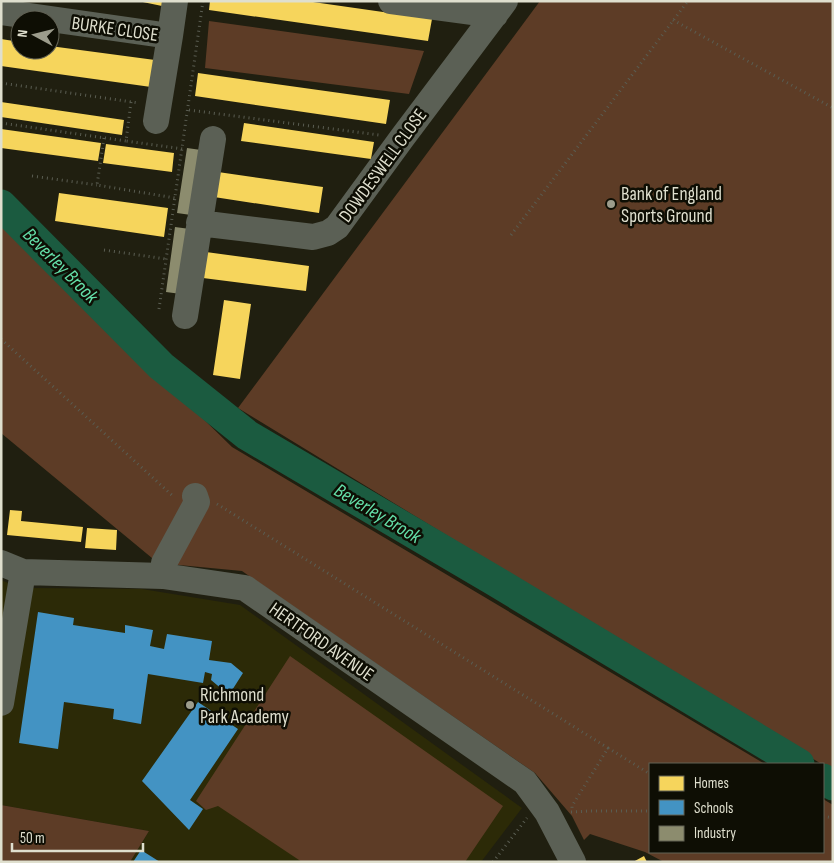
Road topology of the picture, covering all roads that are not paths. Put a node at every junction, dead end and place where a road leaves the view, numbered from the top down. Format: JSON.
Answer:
{"nodes":[{"id":1,"x":175,"y":1,"type":"edge"},
{"id":2,"x":391,"y":1,"type":"edge"},
{"id":3,"x":500,"y":8,"type":"edge"},
{"id":4,"x":1,"y":12,"type":"edge"},
{"id":5,"x":170,"y":36,"type":"junction"},
{"id":6,"x":157,"y":114,"type":"road end"},
{"id":7,"x":213,"y":139,"type":"dead end"},
{"id":8,"x":199,"y":224,"type":"junction"},
{"id":9,"x":185,"y":316,"type":"dead end"},
{"id":10,"x":194,"y":503,"type":"road end"},
{"id":11,"x":12,"y":568,"type":"edge"},
{"id":12,"x":163,"y":576,"type":"junction"},
{"id":13,"x":1,"y":703,"type":"edge"},
{"id":14,"x":572,"y":862,"type":"edge"}],
"edges":[{"from":1,"to":5,"type":"street","name":"BURKE CLOSE"},
{"from":2,"to":3,"type":"street","name":"DOWDESWELL CLOSE"},
{"from":3,"to":8,"type":"street","name":"DOWDESWELL CLOSE"},
{"from":4,"to":5,"type":"street","name":"BURKE CLOSE"},
{"from":5,"to":6,"type":"street","name":"BURKE CLOSE"},
{"from":7,"to":8,"type":"street"},
{"from":8,"to":9,"type":"street"},
{"from":10,"to":12,"type":"street"},
{"from":11,"to":12,"type":"street","name":"HERTFORD AVENUE"},
{"from":11,"to":13,"type":"street"},
{"from":12,"to":14,"type":"street","name":"HERTFORD AVENUE"}]}
